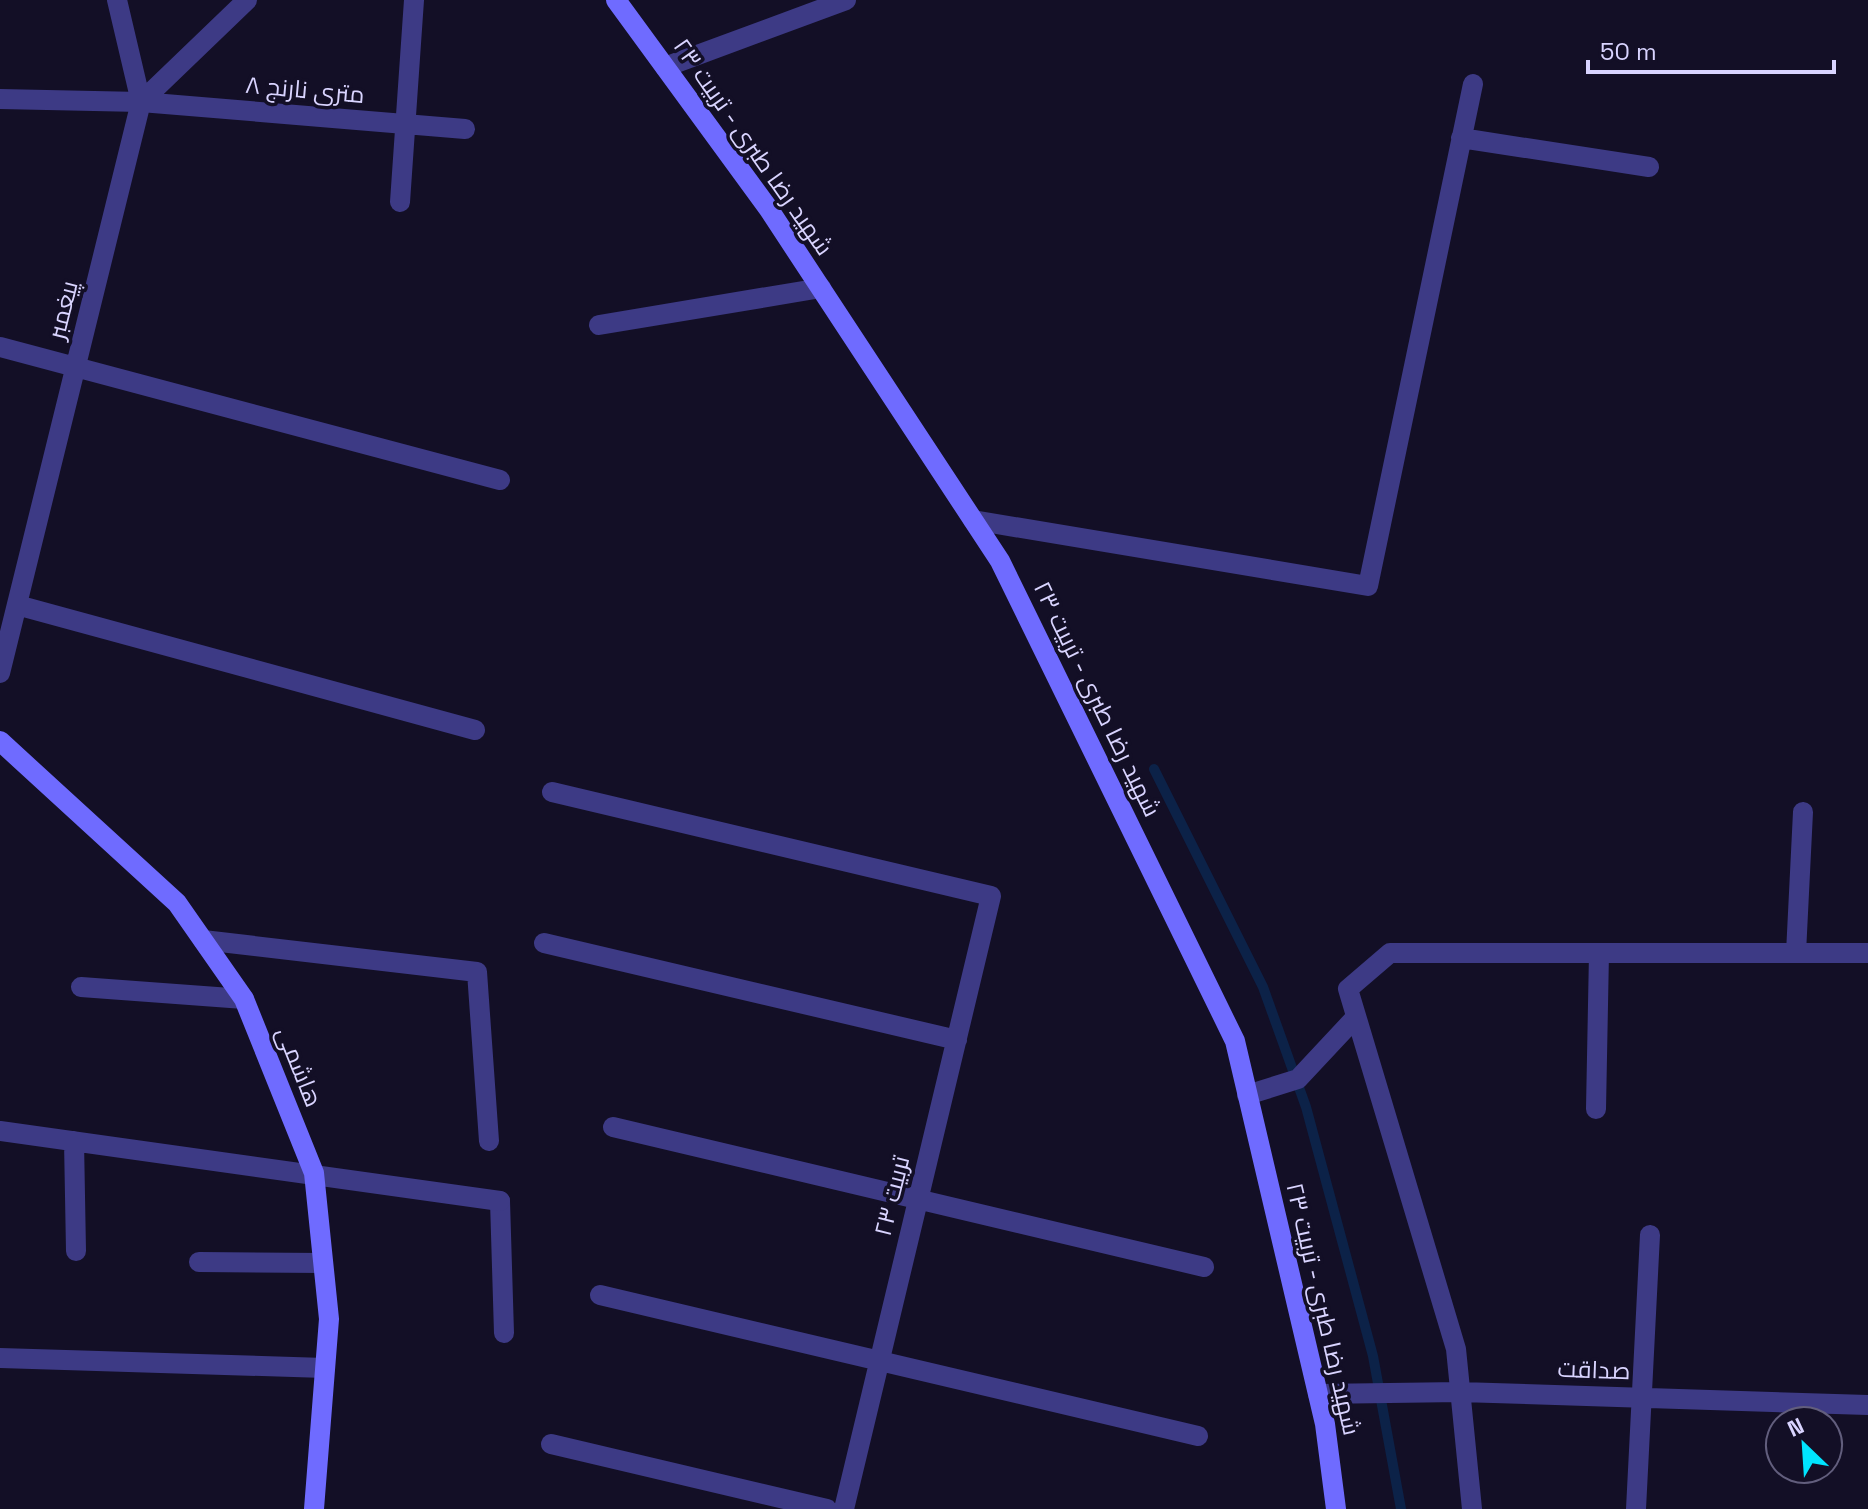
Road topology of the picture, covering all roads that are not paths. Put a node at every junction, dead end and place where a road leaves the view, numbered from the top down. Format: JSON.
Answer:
{"nodes":[{"id":1,"x":117,"y":0,"type":"edge"},
{"id":2,"x":247,"y":0,"type":"edge"},
{"id":3,"x":414,"y":0,"type":"edge"},
{"id":4,"x":616,"y":0,"type":"edge"},
{"id":5,"x":846,"y":0,"type":"edge"},
{"id":6,"x":665,"y":67,"type":"junction"},
{"id":7,"x":1473,"y":84,"type":"dead end"},
{"id":8,"x":0,"y":99,"type":"edge"},
{"id":9,"x":141,"y":102,"type":"junction"},
{"id":10,"x":405,"y":124,"type":"junction"},
{"id":11,"x":465,"y":129,"type":"dead end"},
{"id":12,"x":1461,"y":138,"type":"junction"},
{"id":13,"x":1649,"y":167,"type":"dead end"},
{"id":14,"x":400,"y":202,"type":"dead end"},
{"id":15,"x":821,"y":288,"type":"junction"},
{"id":16,"x":599,"y":325,"type":"dead end"},
{"id":17,"x":0,"y":347,"type":"edge"},
{"id":18,"x":76,"y":365,"type":"junction"},
{"id":19,"x":500,"y":480,"type":"dead end"},
{"id":20,"x":973,"y":520,"type":"junction"},
{"id":21,"x":17,"y":605,"type":"junction"},
{"id":22,"x":0,"y":673,"type":"edge"},
{"id":23,"x":475,"y":730,"type":"dead end"},
{"id":24,"x":0,"y":741,"type":"edge"},
{"id":25,"x":552,"y":792,"type":"dead end"},
{"id":26,"x":1803,"y":812,"type":"dead end"},
{"id":27,"x":203,"y":940,"type":"junction"},
{"id":28,"x":544,"y":943,"type":"dead end"},
{"id":29,"x":1599,"y":953,"type":"junction"},
{"id":30,"x":1796,"y":953,"type":"junction"},
{"id":31,"x":1868,"y":953,"type":"edge"},
{"id":32,"x":81,"y":987,"type":"dead end"},
{"id":33,"x":244,"y":999,"type":"junction"},
{"id":34,"x":1356,"y":1017,"type":"junction"},
{"id":35,"x":957,"y":1040,"type":"junction"},
{"id":36,"x":1247,"y":1095,"type":"junction"},
{"id":37,"x":1596,"y":1109,"type":"dead end"},
{"id":38,"x":613,"y":1127,"type":"dead end"},
{"id":39,"x":0,"y":1131,"type":"edge"},
{"id":40,"x":74,"y":1141,"type":"junction"},
{"id":41,"x":489,"y":1141,"type":"dead end"},
{"id":42,"x":314,"y":1173,"type":"junction"},
{"id":43,"x":918,"y":1200,"type":"junction"},
{"id":44,"x":1650,"y":1235,"type":"dead end"},
{"id":45,"x":76,"y":1251,"type":"dead end"},
{"id":46,"x":199,"y":1262,"type":"dead end"},
{"id":47,"x":323,"y":1263,"type":"junction"},
{"id":48,"x":1204,"y":1267,"type":"dead end"},
{"id":49,"x":600,"y":1295,"type":"dead end"},
{"id":50,"x":504,"y":1333,"type":"dead end"},
{"id":51,"x":0,"y":1358,"type":"edge"},
{"id":52,"x":880,"y":1361,"type":"junction"},
{"id":53,"x":325,"y":1368,"type":"junction"},
{"id":54,"x":1460,"y":1392,"type":"junction"},
{"id":55,"x":1318,"y":1394,"type":"junction"},
{"id":56,"x":1642,"y":1398,"type":"junction"},
{"id":57,"x":1868,"y":1405,"type":"edge"},
{"id":58,"x":1198,"y":1436,"type":"dead end"},
{"id":59,"x":551,"y":1444,"type":"dead end"},
{"id":60,"x":314,"y":1509,"type":"edge"},
{"id":61,"x":827,"y":1509,"type":"edge"},
{"id":62,"x":844,"y":1509,"type":"edge"},
{"id":63,"x":1336,"y":1509,"type":"edge"},
{"id":64,"x":1472,"y":1509,"type":"edge"},
{"id":65,"x":1636,"y":1509,"type":"edge"}],
"edges":[{"from":1,"to":9,"type":"street"},
{"from":2,"to":9,"type":"street"},
{"from":3,"to":10,"type":"street"},
{"from":4,"to":6,"type":"main road","name":"شهید رضا طبری - تربیت ۲۳"},
{"from":5,"to":6,"type":"street"},
{"from":6,"to":15,"type":"main road","name":"شهید رضا طبری - تربیت ۲۳"},
{"from":7,"to":12,"type":"street"},
{"from":8,"to":9,"type":"street","name":"۸ متری نارنج"},
{"from":9,"to":10,"type":"street","name":"۸ متری نارنج"},
{"from":9,"to":18,"type":"street","name":"پیغمبر"},
{"from":10,"to":11,"type":"street","name":"۸ متری نارنج"},
{"from":10,"to":14,"type":"street"},
{"from":12,"to":13,"type":"street"},
{"from":12,"to":20,"type":"street"},
{"from":15,"to":16,"type":"street"},
{"from":15,"to":20,"type":"main road","name":"شهید رضا طبری - تربیت ۲۳"},
{"from":17,"to":18,"type":"street"},
{"from":18,"to":19,"type":"street"},
{"from":18,"to":21,"type":"street","name":"پیغمبر"},
{"from":20,"to":36,"type":"main road","name":"شهید رضا طبری - تربیت ۲۳"},
{"from":21,"to":22,"type":"street","name":"پیغمبر"},
{"from":21,"to":23,"type":"street"},
{"from":24,"to":27,"type":"main road","name":"هاشمی"},
{"from":25,"to":35,"type":"street","name":"تربیت ۲۳"},
{"from":26,"to":30,"type":"street"},
{"from":27,"to":33,"type":"main road","name":"هاشمی"},
{"from":27,"to":41,"type":"street"},
{"from":28,"to":35,"type":"street"},
{"from":29,"to":30,"type":"street"},
{"from":29,"to":34,"type":"street"},
{"from":29,"to":37,"type":"street"},
{"from":30,"to":31,"type":"street"},
{"from":32,"to":33,"type":"street"},
{"from":33,"to":42,"type":"main road","name":"هاشمی"},
{"from":34,"to":36,"type":"street"},
{"from":34,"to":54,"type":"street"},
{"from":35,"to":43,"type":"street","name":"تربیت ۲۳"},
{"from":36,"to":55,"type":"main road","name":"شهید رضا طبری - تربیت ۲۳"},
{"from":38,"to":43,"type":"street"},
{"from":39,"to":40,"type":"street"},
{"from":40,"to":42,"type":"street"},
{"from":40,"to":45,"type":"street"},
{"from":42,"to":47,"type":"main road","name":"هاشمی"},
{"from":42,"to":50,"type":"street"},
{"from":43,"to":48,"type":"street"},
{"from":43,"to":52,"type":"street","name":"تربیت ۲۳"},
{"from":44,"to":56,"type":"street"},
{"from":46,"to":47,"type":"street"},
{"from":47,"to":53,"type":"main road","name":"هاشمی"},
{"from":49,"to":52,"type":"street"},
{"from":51,"to":53,"type":"street"},
{"from":52,"to":58,"type":"street"},
{"from":52,"to":62,"type":"street","name":"تربیت ۲۳"},
{"from":53,"to":60,"type":"main road","name":"هاشمی"},
{"from":54,"to":55,"type":"street","name":"صداقت"},
{"from":54,"to":56,"type":"street","name":"صداقت"},
{"from":54,"to":64,"type":"street"},
{"from":55,"to":63,"type":"main road","name":"شهید رضا طبری - تربیت ۲۳"},
{"from":56,"to":57,"type":"street","name":"صداقت"},
{"from":56,"to":65,"type":"street"},
{"from":59,"to":61,"type":"street"}]}
